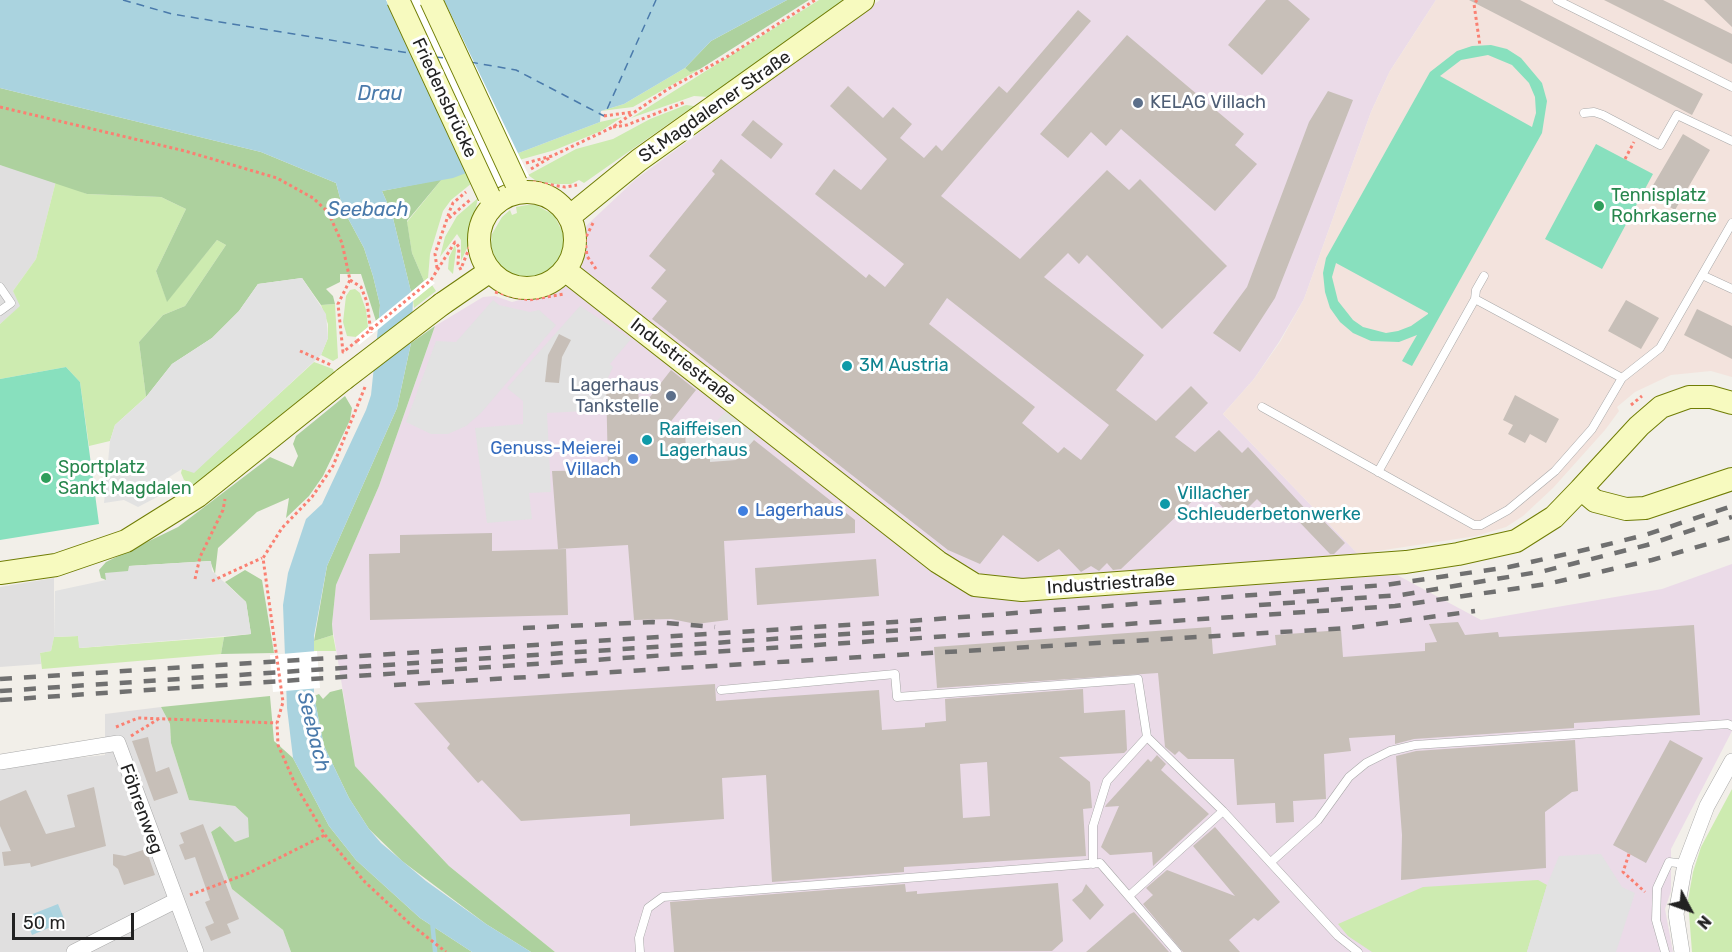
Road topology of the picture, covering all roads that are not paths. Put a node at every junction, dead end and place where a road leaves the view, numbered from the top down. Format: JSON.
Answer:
{"nodes":[{"id":1,"x":398,"y":0,"type":"edge"},
{"id":2,"x":431,"y":0,"type":"edge"},
{"id":3,"x":863,"y":0,"type":"edge"},
{"id":4,"x":1557,"y":0,"type":"edge"},
{"id":5,"x":1732,"y":87,"type":"edge"},
{"id":6,"x":1584,"y":113,"type":"dead end"},
{"id":7,"x":1732,"y":141,"type":"edge"},
{"id":8,"x":525,"y":186,"type":"junction"},
{"id":9,"x":487,"y":202,"type":"junction"},
{"id":10,"x":569,"y":217,"type":"junction"},
{"id":11,"x":1732,"y":223,"type":"edge"},
{"id":12,"x":565,"y":270,"type":"junction"},
{"id":13,"x":1702,"y":275,"type":"junction"},
{"id":14,"x":1484,"y":276,"type":"dead end"},
{"id":15,"x":487,"y":282,"type":"junction"},
{"id":16,"x":0,"y":286,"type":"edge"},
{"id":17,"x":1732,"y":289,"type":"edge"},
{"id":18,"x":1476,"y":299,"type":"junction"},
{"id":19,"x":0,"y":311,"type":"edge"},
{"id":20,"x":1622,"y":378,"type":"junction"},
{"id":21,"x":1732,"y":403,"type":"edge"},
{"id":22,"x":1262,"y":407,"type":"dead end"},
{"id":23,"x":1378,"y":472,"type":"junction"},
{"id":24,"x":1732,"y":479,"type":"edge"},
{"id":25,"x":1581,"y":489,"type":"junction"},
{"id":26,"x":0,"y":573,"type":"edge"},
{"id":27,"x":721,"y":690,"type":"dead end"},
{"id":28,"x":1732,"y":726,"type":"edge"},
{"id":29,"x":1147,"y":737,"type":"junction"},
{"id":30,"x":1732,"y":761,"type":"edge"},
{"id":31,"x":0,"y":762,"type":"edge"},
{"id":32,"x":1223,"y":811,"type":"junction"},
{"id":33,"x":1271,"y":862,"type":"junction"},
{"id":34,"x":1094,"y":864,"type":"junction"},
{"id":35,"x":1685,"y":864,"type":"junction"},
{"id":36,"x":1129,"y":896,"type":"junction"},
{"id":37,"x":175,"y":901,"type":"junction"},
{"id":38,"x":74,"y":952,"type":"edge"},
{"id":39,"x":196,"y":952,"type":"edge"},
{"id":40,"x":640,"y":952,"type":"edge"},
{"id":41,"x":1177,"y":952,"type":"edge"},
{"id":42,"x":1358,"y":952,"type":"edge"},
{"id":43,"x":1665,"y":952,"type":"edge"},
{"id":44,"x":1682,"y":952,"type":"edge"}],
"edges":[{"from":1,"to":9,"type":"street","name":"Friedensbrücke","bridge":true},
{"from":2,"to":8,"type":"street","name":"Friedensbrücke","bridge":true},
{"from":3,"to":10,"type":"street","name":"St.Magdalener Straße"},
{"from":4,"to":5,"type":"lane"},
{"from":6,"to":7,"type":"lane"},
{"from":8,"to":9,"type":"street"},
{"from":8,"to":10,"type":"street"},
{"from":9,"to":15,"type":"street"},
{"from":10,"to":12,"type":"street"},
{"from":11,"to":13,"type":"lane"},
{"from":12,"to":15,"type":"street"},
{"from":12,"to":25,"type":"street","name":"Industriestraße"},
{"from":13,"to":17,"type":"lane"},
{"from":13,"to":20,"type":"lane"},
{"from":14,"to":18,"type":"lane"},
{"from":15,"to":26,"type":"street","bridge":true},
{"from":16,"to":19,"type":"lane"},
{"from":18,"to":20,"type":"lane"},
{"from":18,"to":23,"type":"lane"},
{"from":20,"to":23,"type":"lane"},
{"from":21,"to":25,"type":"street","name":"Industriestraße"},
{"from":22,"to":23,"type":"lane"},
{"from":24,"to":25,"type":"street"},
{"from":27,"to":29,"type":"lane"},
{"from":28,"to":33,"type":"lane"},
{"from":29,"to":32,"type":"lane"},
{"from":29,"to":34,"type":"lane"},
{"from":30,"to":35,"type":"street"},
{"from":31,"to":37,"type":"street","name":"Föhrenweg"},
{"from":32,"to":33,"type":"lane"},
{"from":32,"to":36,"type":"lane"},
{"from":33,"to":42,"type":"lane"},
{"from":34,"to":36,"type":"lane"},
{"from":34,"to":40,"type":"lane"},
{"from":35,"to":43,"type":"lane"},
{"from":35,"to":44,"type":"street"},
{"from":36,"to":41,"type":"lane"},
{"from":37,"to":38,"type":"street"},
{"from":37,"to":39,"type":"street","name":"Föhrenweg"}]}
